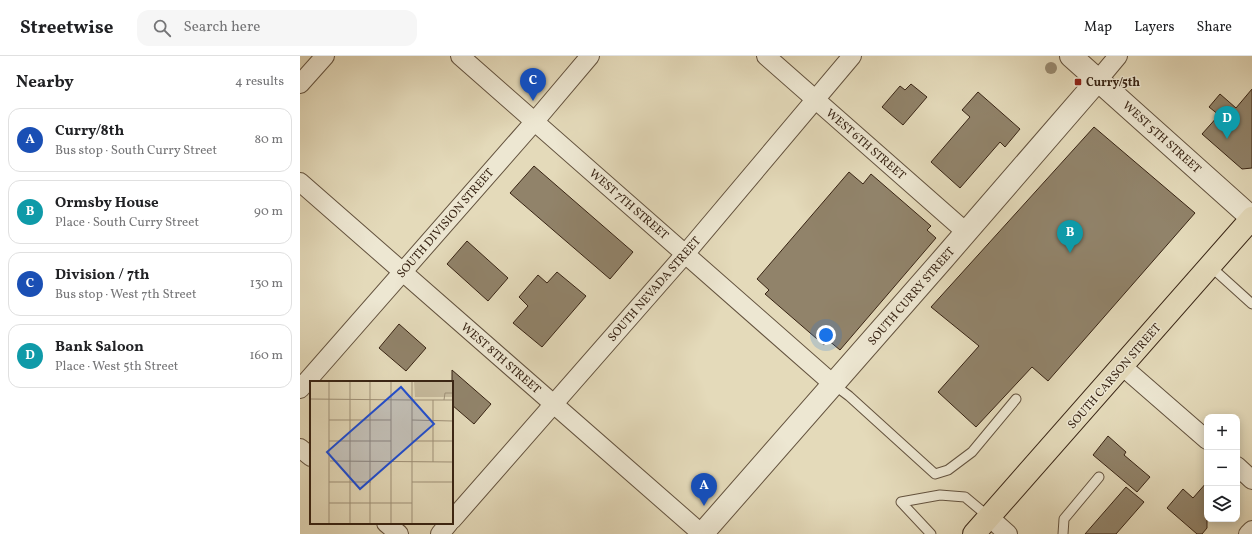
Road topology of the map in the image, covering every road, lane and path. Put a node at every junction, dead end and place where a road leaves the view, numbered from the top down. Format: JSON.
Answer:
{"nodes":[{"id":1,"x":325,"y":56,"type":"edge"},
{"id":2,"x":460,"y":56,"type":"edge"},
{"id":3,"x":590,"y":56,"type":"edge"},
{"id":4,"x":766,"y":56,"type":"edge"},
{"id":5,"x":852,"y":56,"type":"edge"},
{"id":6,"x":1071,"y":56,"type":"edge"},
{"id":7,"x":1118,"y":56,"type":"edge"},
{"id":8,"x":1098,"y":80,"type":"junction"},
{"id":9,"x":300,"y":84,"type":"edge"},
{"id":10,"x":815,"y":100,"type":"junction"},
{"id":11,"x":535,"y":121,"type":"junction"},
{"id":12,"x":300,"y":182,"type":"edge"},
{"id":13,"x":1252,"y":218,"type":"edge"},
{"id":14,"x":966,"y":232,"type":"junction"},
{"id":15,"x":686,"y":253,"type":"junction"},
{"id":16,"x":1210,"y":266,"type":"junction"},
{"id":17,"x":403,"y":272,"type":"junction"},
{"id":18,"x":1252,"y":304,"type":"edge"},
{"id":19,"x":1122,"y":366,"type":"junction"},
{"id":20,"x":833,"y":384,"type":"junction"},
{"id":21,"x":300,"y":389,"type":"edge"},
{"id":22,"x":1016,"y":399,"type":"dead end"},
{"id":23,"x":554,"y":404,"type":"junction"},
{"id":24,"x":1204,"y":437,"type":"edge"},
{"id":25,"x":300,"y":448,"type":"edge"},
{"id":26,"x":310,"y":456,"type":"edge"},
{"id":27,"x":1240,"y":469,"type":"edge"},
{"id":28,"x":1100,"y":477,"type":"dead end"},
{"id":29,"x":1252,"y":480,"type":"edge"},
{"id":30,"x":989,"y":517,"type":"junction"},
{"id":31,"x":453,"y":519,"type":"edge"},
{"id":32,"x":387,"y":524,"type":"edge"},
{"id":33,"x":448,"y":524,"type":"edge"},
{"id":34,"x":1252,"y":530,"type":"edge"},
{"id":35,"x":399,"y":534,"type":"edge"},
{"id":36,"x":440,"y":534,"type":"edge"},
{"id":37,"x":702,"y":534,"type":"edge"},
{"id":38,"x":931,"y":534,"type":"edge"},
{"id":39,"x":974,"y":534,"type":"edge"},
{"id":40,"x":1008,"y":534,"type":"edge"},
{"id":41,"x":1063,"y":534,"type":"edge"},
{"id":42,"x":1248,"y":534,"type":"edge"}],
"edges":[{"from":1,"to":9,"type":"street"},
{"from":2,"to":11,"type":"street","name":"WEST 7TH STREET"},
{"from":3,"to":11,"type":"street","name":"SOUTH DIVISION STREET"},
{"from":4,"to":10,"type":"street","name":"WEST 6TH STREET"},
{"from":5,"to":10,"type":"street","name":"SOUTH NEVADA STREET"},
{"from":6,"to":8,"type":"street","name":"WEST 5TH STREET"},
{"from":7,"to":8,"type":"street","name":"SOUTH CURRY STREET"},
{"from":8,"to":13,"type":"street","name":"WEST 5TH STREET"},
{"from":8,"to":14,"type":"street","name":"SOUTH CURRY STREET"},
{"from":10,"to":14,"type":"street","name":"WEST 6TH STREET"},
{"from":10,"to":15,"type":"street","name":"SOUTH NEVADA STREET"},
{"from":11,"to":15,"type":"street","name":"WEST 7TH STREET"},
{"from":11,"to":17,"type":"street","name":"SOUTH DIVISION STREET"},
{"from":12,"to":17,"type":"street","name":"WEST 8TH STREET"},
{"from":13,"to":16,"type":"main road","name":"SOUTH CARSON STREET"},
{"from":14,"to":20,"type":"street","name":"SOUTH CURRY STREET"},
{"from":15,"to":20,"type":"street","name":"WEST 7TH STREET"},
{"from":15,"to":23,"type":"street","name":"SOUTH NEVADA STREET"},
{"from":16,"to":18,"type":"lane"},
{"from":16,"to":19,"type":"main road","name":"SOUTH CARSON STREET"},
{"from":17,"to":21,"type":"street","name":"SOUTH DIVISION STREET"},
{"from":17,"to":23,"type":"street","name":"WEST 8TH STREET"},
{"from":19,"to":24,"type":"street"},
{"from":19,"to":30,"type":"main road","name":"SOUTH CARSON STREET"},
{"from":20,"to":22,"type":"lane"},
{"from":20,"to":37,"type":"street","name":"SOUTH CURRY STREET"},
{"from":23,"to":31,"type":"street","name":"SOUTH NEVADA STREET"},
{"from":23,"to":37,"type":"street","name":"WEST 8TH STREET"},
{"from":25,"to":26,"type":"street"},
{"from":27,"to":29,"type":"street"},
{"from":28,"to":41,"type":"lane"},
{"from":30,"to":38,"type":"lane"},
{"from":30,"to":39,"type":"main road","name":"SOUTH CARSON STREET"},
{"from":30,"to":40,"type":"street"},
{"from":32,"to":35,"type":"street"},
{"from":33,"to":36,"type":"street"},
{"from":34,"to":42,"type":"street"}]}
